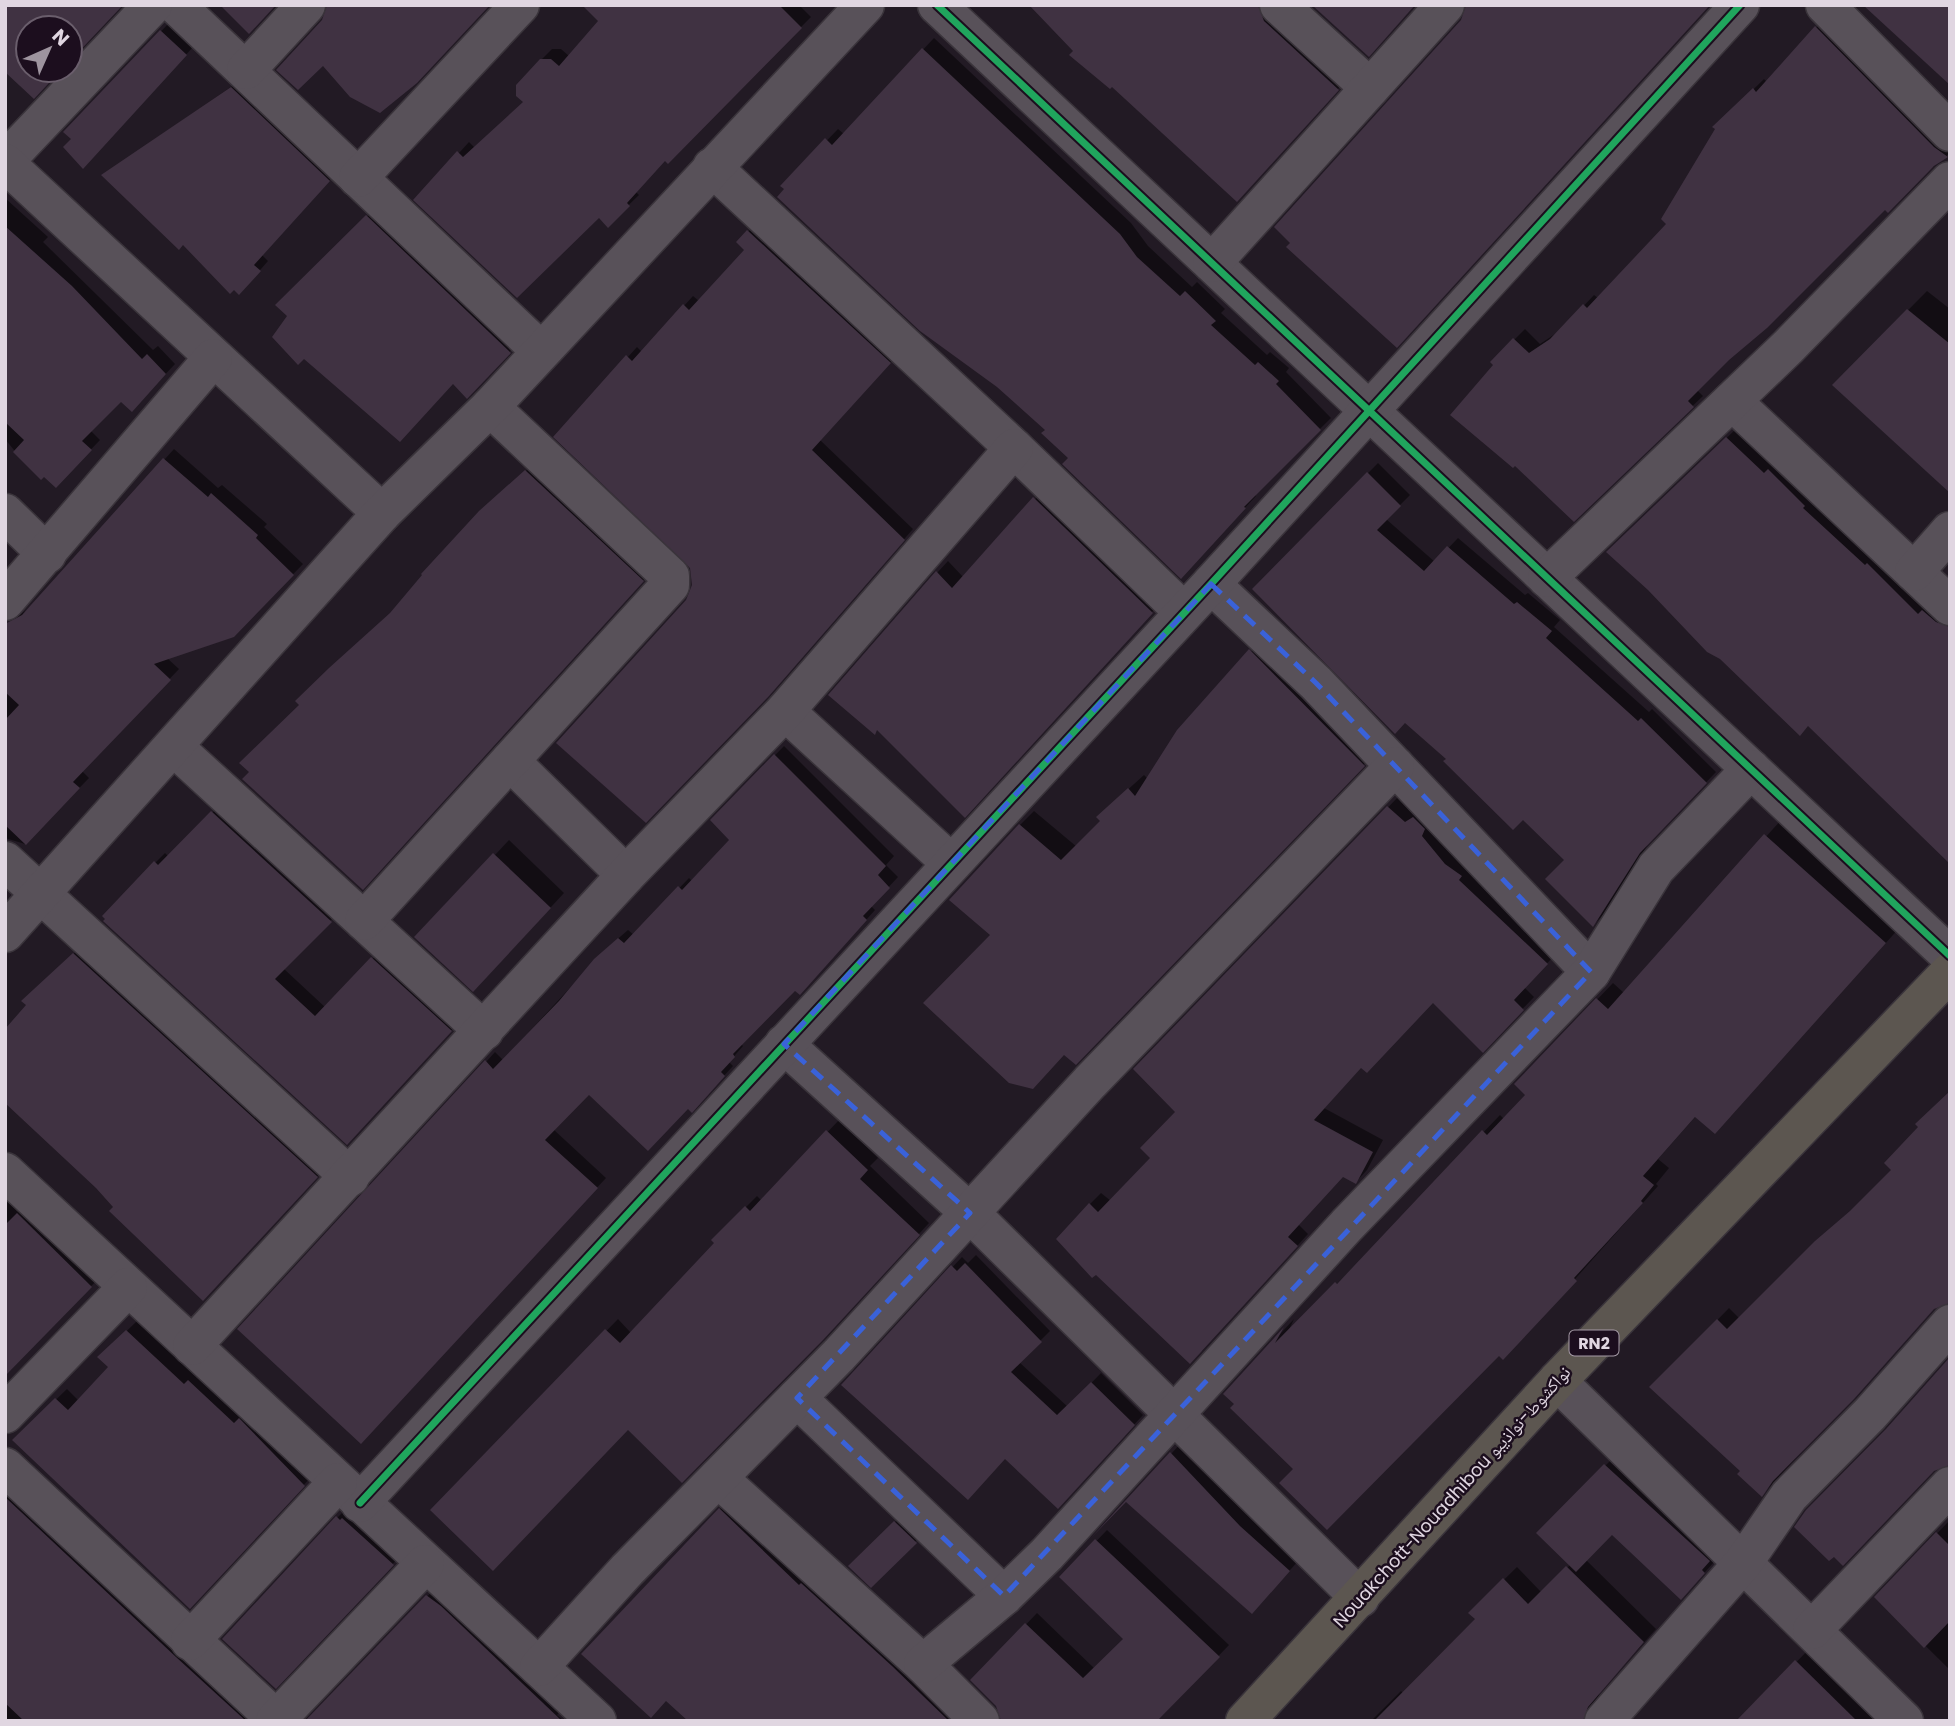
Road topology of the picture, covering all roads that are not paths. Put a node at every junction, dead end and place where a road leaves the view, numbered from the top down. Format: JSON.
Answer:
{"nodes":[{"id":1,"x":153,"y":5,"type":"edge"},
{"id":2,"x":176,"y":5,"type":"edge"},
{"id":3,"x":306,"y":5,"type":"edge"},
{"id":4,"x":520,"y":5,"type":"edge"},
{"id":5,"x":865,"y":5,"type":"edge"},
{"id":6,"x":937,"y":5,"type":"edge"},
{"id":7,"x":1279,"y":5,"type":"edge"},
{"id":8,"x":1445,"y":5,"type":"edge"},
{"id":9,"x":1740,"y":5,"type":"edge"},
{"id":10,"x":1825,"y":5,"type":"edge"},
{"id":11,"x":246,"y":70,"type":"junction"},
{"id":12,"x":1370,"y":88,"type":"junction"},
{"id":13,"x":1950,"y":132,"type":"edge"},
{"id":14,"x":5,"y":162,"type":"edge"},
{"id":15,"x":712,"y":167,"type":"junction"},
{"id":16,"x":358,"y":178,"type":"junction"},
{"id":17,"x":1950,"y":181,"type":"edge"},
{"id":18,"x":1212,"y":263,"type":"junction"},
{"id":19,"x":541,"y":351,"type":"junction"},
{"id":20,"x":213,"y":358,"type":"junction"},
{"id":21,"x":1732,"y":401,"type":"junction"},
{"id":22,"x":490,"y":407,"type":"junction"},
{"id":23,"x":1368,"y":410,"type":"junction"},
{"id":24,"x":1014,"y":448,"type":"junction"},
{"id":25,"x":5,"y":513,"type":"edge"},
{"id":26,"x":382,"y":513,"type":"junction"},
{"id":27,"x":1950,"y":531,"type":"edge"},
{"id":28,"x":47,"y":554,"type":"junction"},
{"id":29,"x":1914,"y":572,"type":"junction"},
{"id":30,"x":1547,"y":578,"type":"junction"},
{"id":31,"x":1211,"y":584,"type":"junction"},
{"id":32,"x":5,"y":601,"type":"edge"},
{"id":33,"x":1950,"y":606,"type":"edge"},
{"id":34,"x":1184,"y":612,"type":"junction"},
{"id":35,"x":785,"y":711,"type":"junction"},
{"id":36,"x":174,"y":747,"type":"junction"},
{"id":37,"x":510,"y":761,"type":"junction"},
{"id":38,"x":1395,"y":766,"type":"junction"},
{"id":39,"x":1751,"y":769,"type":"junction"},
{"id":40,"x":5,"y":861,"type":"edge"},
{"id":41,"x":951,"y":863,"type":"junction"},
{"id":42,"x":626,"y":875,"type":"junction"},
{"id":43,"x":40,"y":894,"type":"junction"},
{"id":44,"x":364,"y":921,"type":"junction"},
{"id":45,"x":5,"y":933,"type":"edge"},
{"id":46,"x":1950,"y":956,"type":"edge"},
{"id":47,"x":1591,"y":972,"type":"junction"},
{"id":48,"x":1950,"y":972,"type":"edge"},
{"id":49,"x":484,"y":1031,"type":"junction"},
{"id":50,"x":784,"y":1044,"type":"junction"},
{"id":51,"x":5,"y":1172,"type":"edge"},
{"id":52,"x":350,"y":1177,"type":"junction"},
{"id":53,"x":970,"y":1213,"type":"junction"},
{"id":54,"x":128,"y":1287,"type":"junction"},
{"id":55,"x":1950,"y":1324,"type":"edge"},
{"id":56,"x":192,"y":1346,"type":"junction"},
{"id":57,"x":1557,"y":1381,"type":"junction"},
{"id":58,"x":797,"y":1398,"type":"junction"},
{"id":59,"x":5,"y":1414,"type":"edge"},
{"id":60,"x":1173,"y":1414,"type":"junction"},
{"id":61,"x":5,"y":1467,"type":"edge"},
{"id":62,"x":718,"y":1478,"type":"junction"},
{"id":63,"x":1950,"y":1486,"type":"edge"},
{"id":64,"x":349,"y":1493,"type":"junction"},
{"id":65,"x":1743,"y":1563,"type":"junction"},
{"id":66,"x":425,"y":1564,"type":"junction"},
{"id":67,"x":1004,"y":1596,"type":"junction"},
{"id":68,"x":1360,"y":1598,"type":"junction"},
{"id":69,"x":1812,"y":1630,"type":"junction"},
{"id":70,"x":190,"y":1641,"type":"junction"},
{"id":71,"x":923,"y":1664,"type":"junction"},
{"id":72,"x":539,"y":1667,"type":"junction"},
{"id":73,"x":276,"y":1720,"type":"edge"},
{"id":74,"x":1606,"y":1720,"type":"edge"},
{"id":75,"x":596,"y":1721,"type":"edge"},
{"id":76,"x":980,"y":1721,"type":"edge"},
{"id":77,"x":1245,"y":1721,"type":"edge"},
{"id":78,"x":1904,"y":1721,"type":"edge"}],
"edges":[{"from":1,"to":14,"type":"street"},
{"from":2,"to":11,"type":"street"},
{"from":3,"to":11,"type":"street"},
{"from":4,"to":16,"type":"street"},
{"from":5,"to":15,"type":"street"},
{"from":6,"to":18,"type":"street"},
{"from":7,"to":12,"type":"street"},
{"from":8,"to":12,"type":"street"},
{"from":9,"to":23,"type":"street"},
{"from":10,"to":13,"type":"street"},
{"from":11,"to":16,"type":"street"},
{"from":12,"to":18,"type":"street"},
{"from":14,"to":20,"type":"street"},
{"from":15,"to":19,"type":"street"},
{"from":15,"to":24,"type":"street"},
{"from":16,"to":19,"type":"street"},
{"from":17,"to":21,"type":"street"},
{"from":18,"to":23,"type":"street"},
{"from":19,"to":22,"type":"street"},
{"from":20,"to":26,"type":"street"},
{"from":20,"to":28,"type":"street"},
{"from":21,"to":29,"type":"street"},
{"from":21,"to":30,"type":"street"},
{"from":22,"to":26,"type":"street"},
{"from":22,"to":37,"type":"street"},
{"from":23,"to":30,"type":"street"},
{"from":23,"to":31,"type":"street"},
{"from":24,"to":34,"type":"street"},
{"from":24,"to":35,"type":"street"},
{"from":25,"to":28,"type":"street"},
{"from":26,"to":36,"type":"street"},
{"from":27,"to":29,"type":"street"},
{"from":28,"to":32,"type":"street"},
{"from":29,"to":33,"type":"street"},
{"from":30,"to":39,"type":"street"},
{"from":31,"to":34,"type":"street"},
{"from":31,"to":38,"type":"street"},
{"from":34,"to":41,"type":"street"},
{"from":35,"to":41,"type":"street"},
{"from":35,"to":42,"type":"street"},
{"from":36,"to":43,"type":"street"},
{"from":36,"to":44,"type":"street"},
{"from":37,"to":42,"type":"street"},
{"from":37,"to":44,"type":"street"},
{"from":38,"to":47,"type":"street"},
{"from":38,"to":53,"type":"street"},
{"from":39,"to":46,"type":"street"},
{"from":39,"to":47,"type":"street"},
{"from":40,"to":43,"type":"street"},
{"from":41,"to":50,"type":"street"},
{"from":42,"to":49,"type":"street"},
{"from":43,"to":45,"type":"street"},
{"from":43,"to":52,"type":"street"},
{"from":44,"to":49,"type":"street"},
{"from":47,"to":60,"type":"street"},
{"from":48,"to":57,"type":"highway","name":"Nouakchott-Nouadhibou نواكشوط-نواذيبو","number":"RN2"},
{"from":49,"to":52,"type":"street"},
{"from":50,"to":53,"type":"street"},
{"from":50,"to":64,"type":"street"},
{"from":51,"to":54,"type":"street"},
{"from":52,"to":56,"type":"street"},
{"from":53,"to":58,"type":"street"},
{"from":53,"to":60,"type":"street"},
{"from":54,"to":56,"type":"street"},
{"from":54,"to":59,"type":"street"},
{"from":55,"to":65,"type":"street"},
{"from":56,"to":64,"type":"street"},
{"from":57,"to":65,"type":"street"},
{"from":57,"to":68,"type":"highway","name":"Nouakchott-Nouadhibou نواكشوط-نواذيبو","number":"RN2"},
{"from":58,"to":62,"type":"street"},
{"from":58,"to":67,"type":"street"},
{"from":60,"to":67,"type":"street"},
{"from":60,"to":68,"type":"street"},
{"from":61,"to":70,"type":"street"},
{"from":62,"to":71,"type":"street"},
{"from":62,"to":72,"type":"street"},
{"from":63,"to":69,"type":"street"},
{"from":64,"to":66,"type":"street"},
{"from":64,"to":70,"type":"street"},
{"from":65,"to":69,"type":"street"},
{"from":65,"to":74,"type":"street"},
{"from":66,"to":72,"type":"street"},
{"from":66,"to":73,"type":"street"},
{"from":67,"to":71,"type":"street"},
{"from":68,"to":77,"type":"highway","name":"Nouakchott-Nouadhibou نواكشوط-نواذيبو","number":"RN2"},
{"from":69,"to":78,"type":"street"},
{"from":70,"to":73,"type":"street"},
{"from":71,"to":76,"type":"street"},
{"from":72,"to":75,"type":"street"}]}
